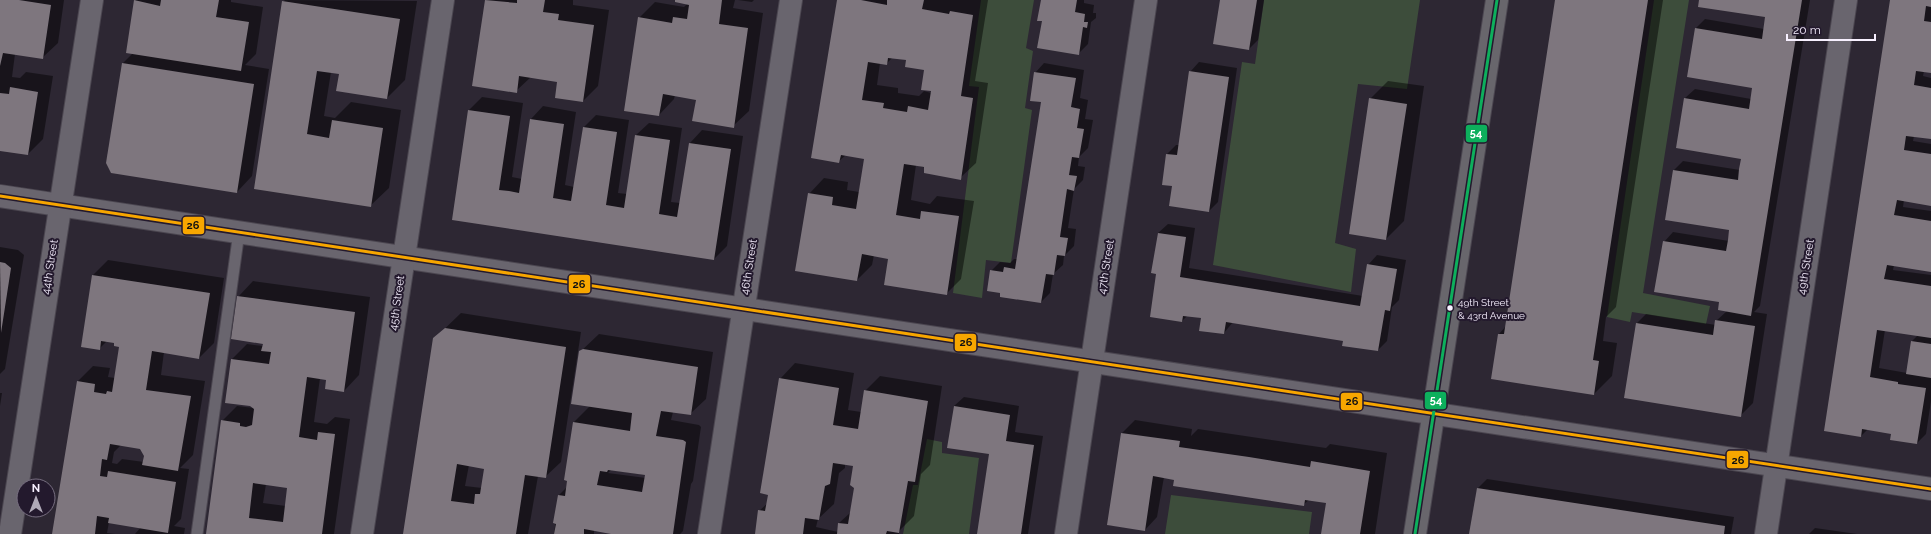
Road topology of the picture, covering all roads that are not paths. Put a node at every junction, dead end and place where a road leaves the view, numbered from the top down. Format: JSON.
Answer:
{"nodes":[{"id":1,"x":92,"y":0,"type":"edge"},
{"id":2,"x":442,"y":0,"type":"edge"},
{"id":3,"x":791,"y":0,"type":"edge"},
{"id":4,"x":1146,"y":0,"type":"edge"},
{"id":5,"x":1497,"y":0,"type":"edge"},
{"id":6,"x":1846,"y":0,"type":"edge"},
{"id":7,"x":0,"y":196,"type":"edge"},
{"id":8,"x":60,"y":206,"type":"junction"},
{"id":9,"x":238,"y":232,"type":"junction"},
{"id":10,"x":403,"y":257,"type":"junction"},
{"id":11,"x":742,"y":308,"type":"junction"},
{"id":12,"x":1092,"y":361,"type":"junction"},
{"id":13,"x":1434,"y":413,"type":"junction"},
{"id":14,"x":1776,"y":465,"type":"junction"},
{"id":15,"x":1931,"y":489,"type":"edge"},
{"id":16,"x":10,"y":534,"type":"edge"},
{"id":17,"x":196,"y":534,"type":"edge"},
{"id":18,"x":362,"y":534,"type":"edge"},
{"id":19,"x":709,"y":534,"type":"edge"},
{"id":20,"x":1066,"y":534,"type":"edge"},
{"id":21,"x":1415,"y":534,"type":"edge"},
{"id":22,"x":1766,"y":534,"type":"edge"}],
"edges":[{"from":1,"to":8,"type":"street","name":"44th Street"},
{"from":2,"to":10,"type":"street","name":"45th Street"},
{"from":3,"to":11,"type":"street","name":"46th Street"},
{"from":4,"to":12,"type":"street","name":"47th Street"},
{"from":5,"to":13,"type":"street"},
{"from":6,"to":14,"type":"street","name":"49th Street"},
{"from":7,"to":8,"type":"street"},
{"from":8,"to":9,"type":"street"},
{"from":8,"to":16,"type":"street","name":"44th Street"},
{"from":9,"to":10,"type":"street"},
{"from":9,"to":17,"type":"lane"},
{"from":10,"to":11,"type":"street"},
{"from":10,"to":18,"type":"street","name":"45th Street"},
{"from":11,"to":12,"type":"street"},
{"from":11,"to":19,"type":"street","name":"46th Street"},
{"from":12,"to":13,"type":"street"},
{"from":12,"to":20,"type":"street","name":"47th Street"},
{"from":13,"to":14,"type":"street"},
{"from":13,"to":21,"type":"street"},
{"from":14,"to":15,"type":"street"},
{"from":14,"to":22,"type":"street","name":"49th Street"}]}
